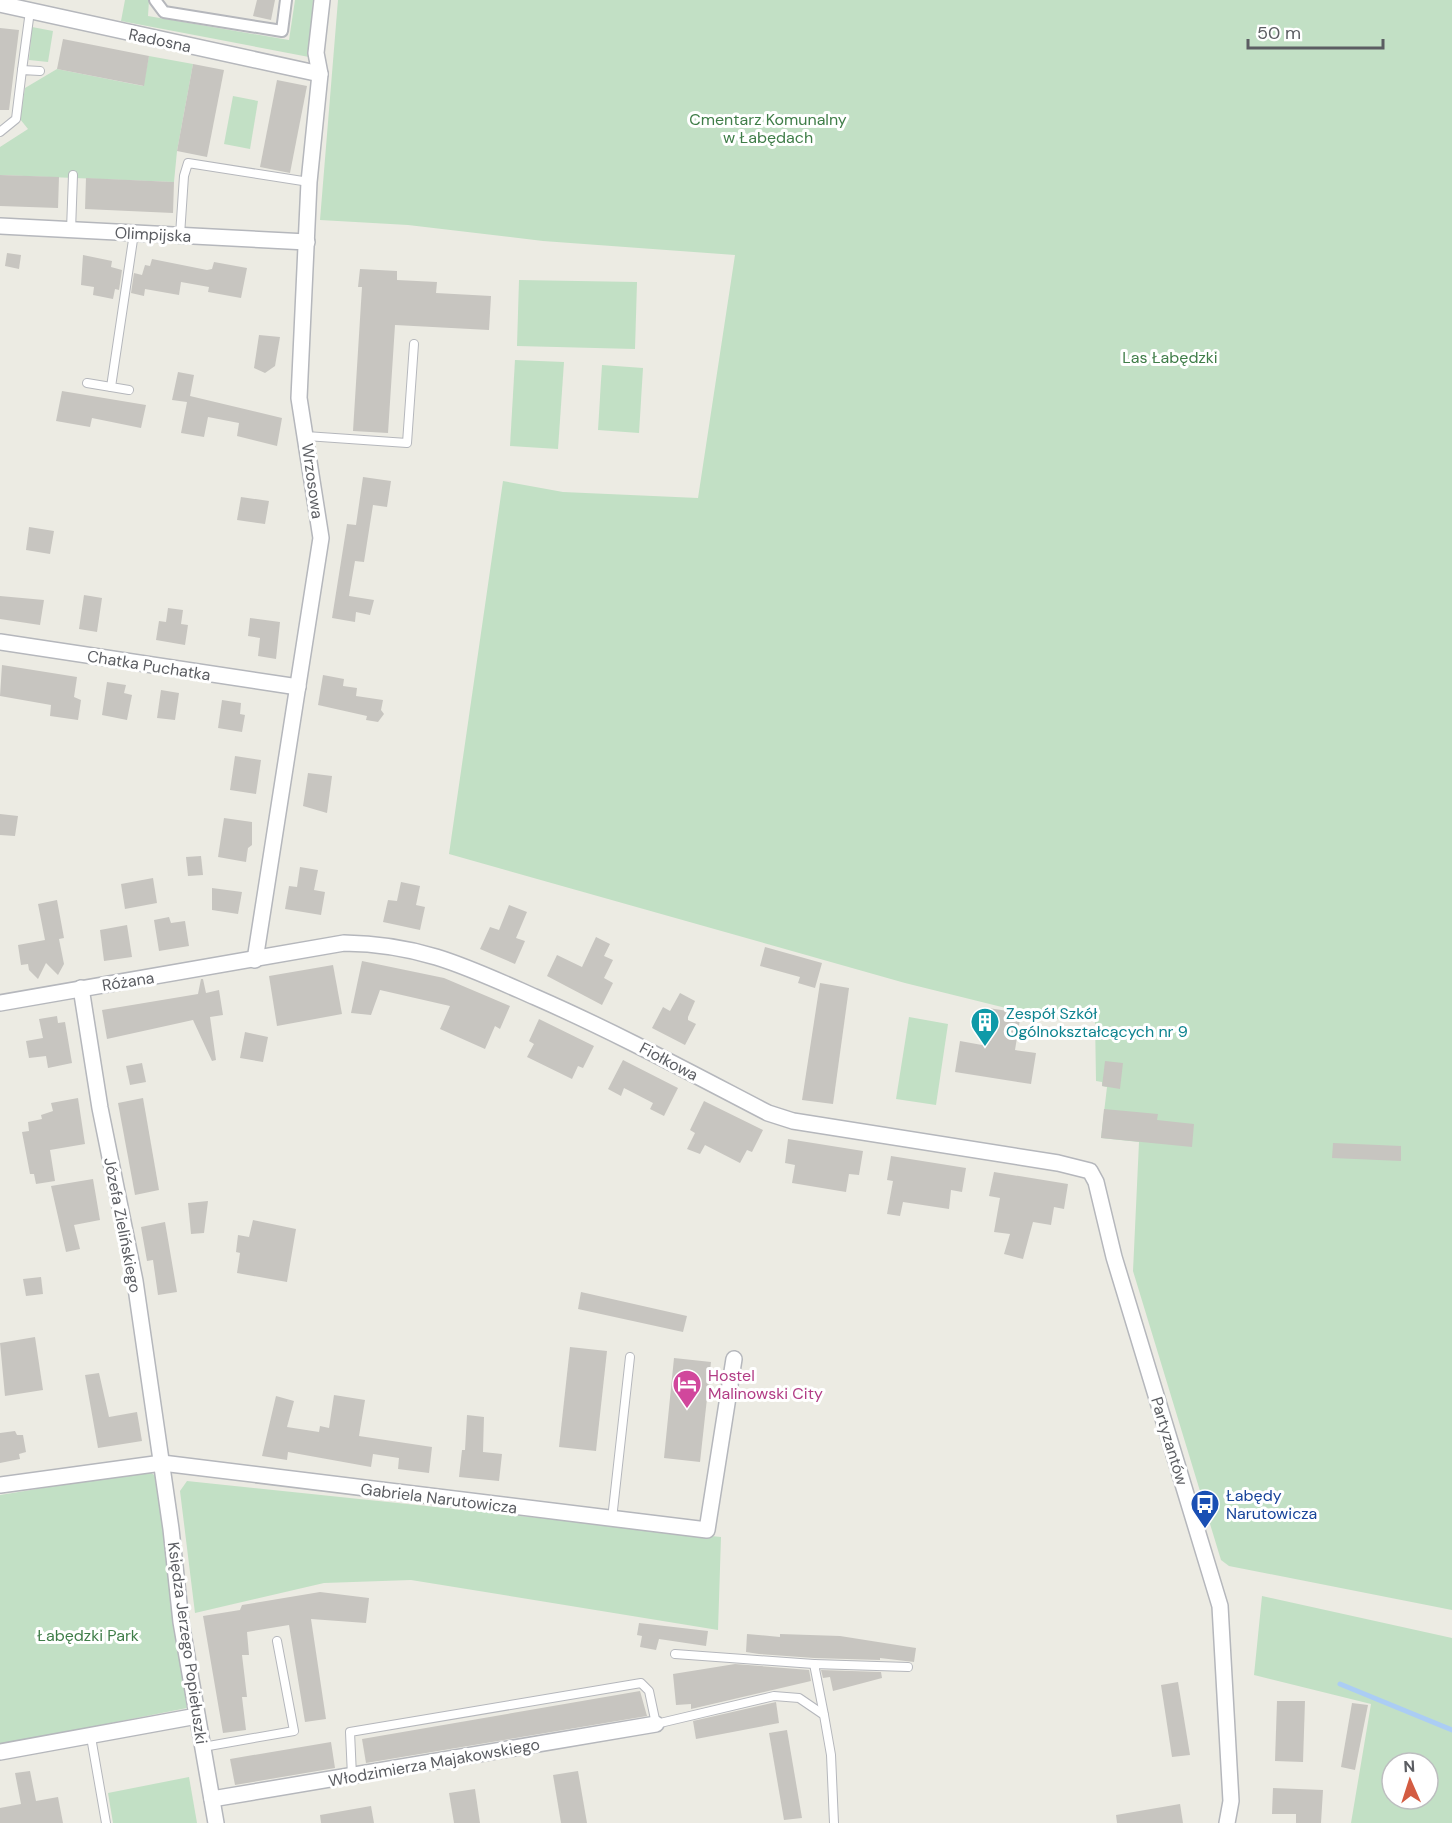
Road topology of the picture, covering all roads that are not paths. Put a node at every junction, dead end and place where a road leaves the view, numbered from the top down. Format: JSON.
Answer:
{"nodes":[{"id":1,"x":155,"y":0,"type":"edge"},
{"id":2,"x":286,"y":0,"type":"edge"},
{"id":3,"x":322,"y":0,"type":"edge"},
{"id":4,"x":0,"y":4,"type":"edge"},
{"id":5,"x":30,"y":11,"type":"junction"},
{"id":6,"x":22,"y":69,"type":"junction"},
{"id":7,"x":40,"y":71,"type":"dead end"},
{"id":8,"x":320,"y":74,"type":"junction"},
{"id":9,"x":0,"y":132,"type":"edge"},
{"id":10,"x":73,"y":175,"type":"dead end"},
{"id":11,"x":309,"y":182,"type":"junction"},
{"id":12,"x":0,"y":226,"type":"edge"},
{"id":13,"x":71,"y":230,"type":"junction"},
{"id":14,"x":134,"y":233,"type":"junction"},
{"id":15,"x":180,"y":235,"type":"junction"},
{"id":16,"x":307,"y":242,"type":"junction"},
{"id":17,"x":414,"y":344,"type":"dead end"},
{"id":18,"x":87,"y":383,"type":"dead end"},
{"id":19,"x":111,"y":387,"type":"junction"},
{"id":20,"x":129,"y":390,"type":"dead end"},
{"id":21,"x":306,"y":436,"type":"junction"},
{"id":22,"x":0,"y":642,"type":"edge"},
{"id":23,"x":298,"y":687,"type":"junction"},
{"id":24,"x":255,"y":960,"type":"junction"},
{"id":25,"x":81,"y":988,"type":"junction"},
{"id":26,"x":0,"y":1003,"type":"edge"},
{"id":27,"x":1089,"y":1171,"type":"joint"},
{"id":28,"x":630,"y":1357,"type":"dead end"},
{"id":29,"x":734,"y":1359,"type":"dead end"},
{"id":30,"x":162,"y":1463,"type":"junction"},
{"id":31,"x":0,"y":1485,"type":"edge"},
{"id":32,"x":612,"y":1519,"type":"junction"},
{"id":33,"x":277,"y":1641,"type":"dead end"},
{"id":34,"x":675,"y":1654,"type":"dead end"},
{"id":35,"x":814,"y":1664,"type":"junction"},
{"id":36,"x":908,"y":1667,"type":"dead end"},
{"id":37,"x":824,"y":1715,"type":"junction"},
{"id":38,"x":197,"y":1716,"type":"junction"},
{"id":39,"x":656,"y":1724,"type":"junction"},
{"id":40,"x":91,"y":1737,"type":"junction"},
{"id":41,"x":203,"y":1747,"type":"junction"},
{"id":42,"x":0,"y":1752,"type":"edge"},
{"id":43,"x":352,"y":1776,"type":"junction"},
{"id":44,"x":212,"y":1799,"type":"junction"},
{"id":45,"x":106,"y":1823,"type":"edge"},
{"id":46,"x":216,"y":1823,"type":"edge"},
{"id":47,"x":834,"y":1823,"type":"edge"},
{"id":48,"x":1227,"y":1823,"type":"edge"}],
"edges":[{"from":1,"to":2,"type":"street"},
{"from":3,"to":8,"type":"street","name":"Wrzosowa"},
{"from":4,"to":5,"type":"street","name":"Radosna"},
{"from":5,"to":6,"type":"lane"},
{"from":5,"to":8,"type":"street","name":"Radosna"},
{"from":6,"to":7,"type":"lane"},
{"from":6,"to":9,"type":"lane"},
{"from":8,"to":11,"type":"street","name":"Wrzosowa"},
{"from":10,"to":13,"type":"lane"},
{"from":11,"to":15,"type":"lane"},
{"from":11,"to":16,"type":"street","name":"Wrzosowa"},
{"from":12,"to":13,"type":"street","name":"Olimpijska"},
{"from":13,"to":14,"type":"street","name":"Olimpijska"},
{"from":14,"to":15,"type":"street","name":"Olimpijska"},
{"from":14,"to":19,"type":"lane"},
{"from":15,"to":16,"type":"street","name":"Olimpijska"},
{"from":16,"to":21,"type":"street","name":"Wrzosowa"},
{"from":17,"to":21,"type":"lane"},
{"from":18,"to":19,"type":"lane"},
{"from":19,"to":20,"type":"lane"},
{"from":21,"to":23,"type":"street","name":"Wrzosowa"},
{"from":22,"to":23,"type":"street","name":"Chatka Puchatka"},
{"from":23,"to":24,"type":"street","name":"Wrzosowa"},
{"from":24,"to":25,"type":"street","name":"Różana"},
{"from":24,"to":27,"type":"street","name":"Fiołkowa"},
{"from":25,"to":26,"type":"street","name":"Różana"},
{"from":25,"to":30,"type":"street","name":"Józefa Zielińskiego"},
{"from":27,"to":48,"type":"street","name":"Partyzantów"},
{"from":28,"to":32,"type":"lane"},
{"from":29,"to":32,"type":"street","name":"Gabriela Narutowicza"},
{"from":30,"to":31,"type":"street","name":"Gabriela Narutowicza"},
{"from":30,"to":32,"type":"street","name":"Gabriela Narutowicza"},
{"from":30,"to":38,"type":"street","name":"Księdza Jerzego Popiełuszki"},
{"from":33,"to":41,"type":"lane"},
{"from":34,"to":35,"type":"lane"},
{"from":35,"to":36,"type":"lane"},
{"from":35,"to":37,"type":"lane"},
{"from":37,"to":39,"type":"lane"},
{"from":37,"to":47,"type":"lane"},
{"from":38,"to":40,"type":"street"},
{"from":38,"to":41,"type":"street","name":"Księdza Jerzego Popiełuszki"},
{"from":39,"to":43,"type":"street","name":"Włodzimierza Majakowskiego"},
{"from":39,"to":43,"type":"lane"},
{"from":40,"to":42,"type":"street"},
{"from":40,"to":45,"type":"lane"},
{"from":41,"to":44,"type":"street","name":"Księdza Jerzego Popiełuszki"},
{"from":43,"to":44,"type":"street","name":"Włodzimierza Majakowskiego"},
{"from":44,"to":46,"type":"street","name":"Księdza Jerzego Popiełuszki"}]}
